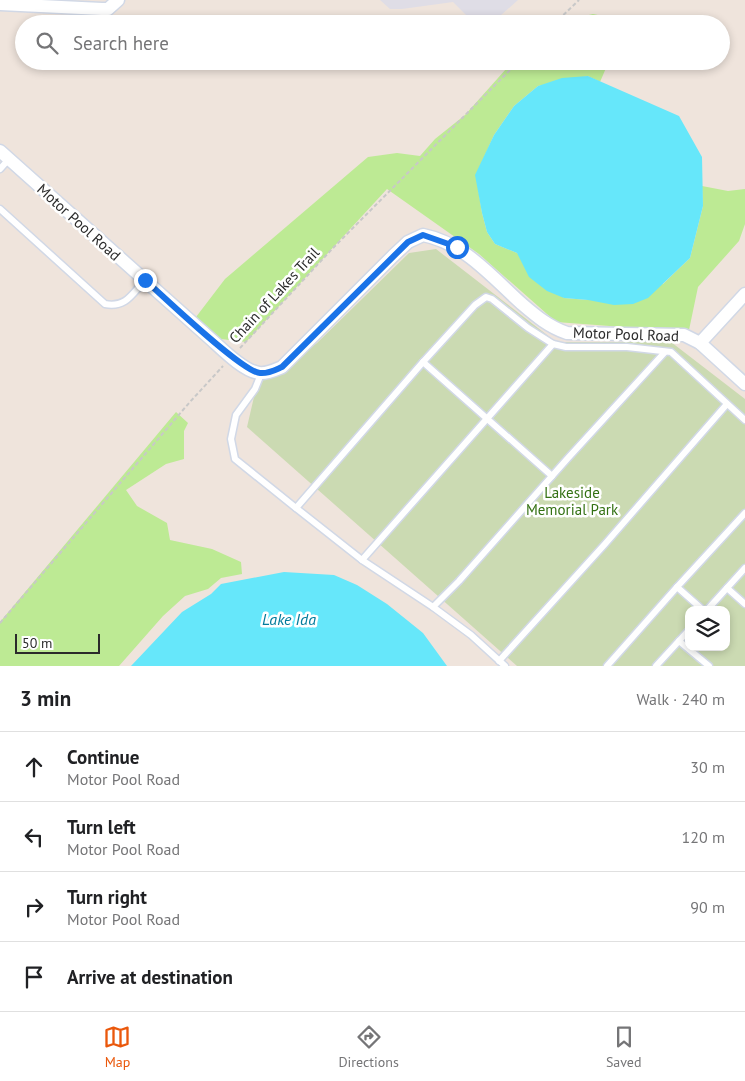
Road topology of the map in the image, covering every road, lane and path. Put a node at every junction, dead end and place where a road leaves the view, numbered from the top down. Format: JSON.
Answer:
{"nodes":[{"id":1,"x":118,"y":0,"type":"edge"},
{"id":2,"x":579,"y":0,"type":"edge"},
{"id":3,"x":0,"y":4,"type":"edge"},
{"id":4,"x":563,"y":15,"type":"edge"},
{"id":5,"x":510,"y":70,"type":"edge"},
{"id":6,"x":4,"y":155,"type":"edge"},
{"id":7,"x":0,"y":169,"type":"edge"},
{"id":8,"x":0,"y":208,"type":"edge"},
{"id":9,"x":145,"y":280,"type":"junction"},
{"id":10,"x":745,"y":294,"type":"edge"},
{"id":11,"x":700,"y":343,"type":"junction"},
{"id":12,"x":553,"y":344,"type":"junction"},
{"id":13,"x":666,"y":352,"type":"junction"},
{"id":14,"x":232,"y":357,"type":"junction"},
{"id":15,"x":422,"y":362,"type":"junction"},
{"id":16,"x":261,"y":374,"type":"junction"},
{"id":17,"x":745,"y":384,"type":"edge"},
{"id":18,"x":727,"y":404,"type":"junction"},
{"id":19,"x":488,"y":418,"type":"junction"},
{"id":20,"x":745,"y":420,"type":"edge"},
{"id":21,"x":552,"y":476,"type":"junction"},
{"id":22,"x":296,"y":508,"type":"junction"},
{"id":23,"x":745,"y":513,"type":"edge"},
{"id":24,"x":362,"y":560,"type":"junction"},
{"id":25,"x":745,"y":568,"type":"edge"},
{"id":26,"x":677,"y":587,"type":"junction"},
{"id":27,"x":727,"y":588,"type":"junction"},
{"id":28,"x":745,"y":604,"type":"edge"},
{"id":29,"x":698,"y":606,"type":"edge"},
{"id":30,"x":711,"y":606,"type":"edge"},
{"id":31,"x":432,"y":607,"type":"junction"},
{"id":32,"x":0,"y":623,"type":"edge"},
{"id":33,"x":685,"y":634,"type":"edge"},
{"id":34,"x":679,"y":641,"type":"junction"},
{"id":35,"x":499,"y":661,"type":"junction"},
{"id":36,"x":505,"y":666,"type":"edge"},
{"id":37,"x":607,"y":666,"type":"edge"},
{"id":38,"x":656,"y":666,"type":"edge"},
{"id":39,"x":709,"y":666,"type":"edge"}],
"edges":[{"from":1,"to":3,"type":"street"},
{"from":2,"to":4,"type":"path"},
{"from":5,"to":14,"type":"path","name":"Chain of Lakes Trail"},
{"from":6,"to":7,"type":"lane"},
{"from":6,"to":9,"type":"street","name":"Motor Pool Road"},
{"from":8,"to":9,"type":"lane"},
{"from":9,"to":14,"type":"street","name":"Motor Pool Road"},
{"from":10,"to":11,"type":"street"},
{"from":11,"to":16,"type":"street","name":"Motor Pool Road"},
{"from":11,"to":17,"type":"street","name":"Motor Pool Road"},
{"from":12,"to":13,"type":"lane"},
{"from":12,"to":15,"type":"lane"},
{"from":12,"to":19,"type":"lane"},
{"from":13,"to":18,"type":"lane"},
{"from":13,"to":21,"type":"lane"},
{"from":14,"to":16,"type":"street","name":"Motor Pool Road"},
{"from":14,"to":32,"type":"path","name":"Chain of Lakes Trail"},
{"from":15,"to":19,"type":"lane"},
{"from":15,"to":22,"type":"lane"},
{"from":16,"to":22,"type":"lane"},
{"from":18,"to":20,"type":"lane"},
{"from":18,"to":35,"type":"lane"},
{"from":19,"to":21,"type":"lane"},
{"from":19,"to":24,"type":"lane"},
{"from":21,"to":31,"type":"lane"},
{"from":22,"to":24,"type":"lane"},
{"from":23,"to":26,"type":"lane"},
{"from":24,"to":31,"type":"lane"},
{"from":25,"to":27,"type":"lane"},
{"from":26,"to":29,"type":"lane"},
{"from":26,"to":37,"type":"lane"},
{"from":27,"to":28,"type":"lane"},
{"from":27,"to":30,"type":"lane"},
{"from":31,"to":35,"type":"lane"},
{"from":33,"to":34,"type":"lane"},
{"from":34,"to":38,"type":"lane"},
{"from":34,"to":39,"type":"lane"},
{"from":35,"to":36,"type":"lane"}]}
